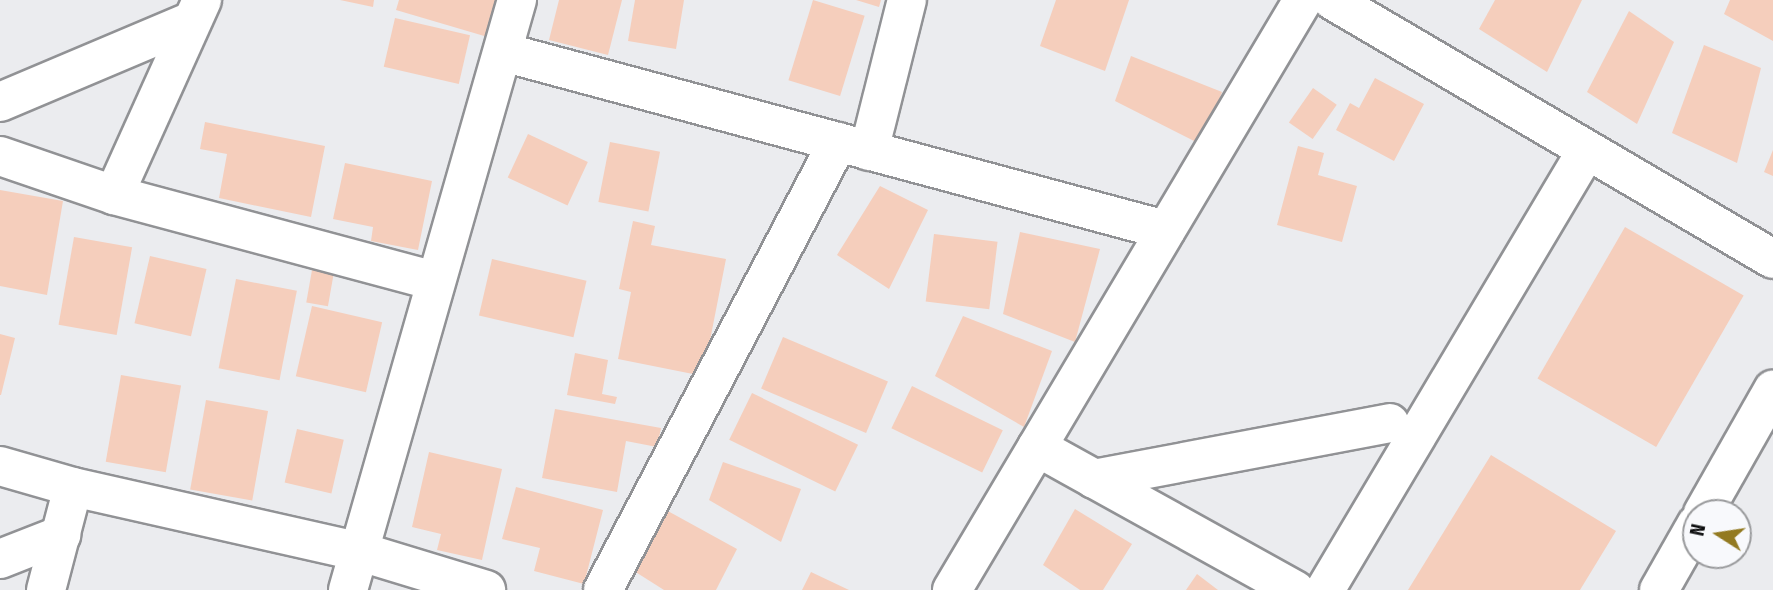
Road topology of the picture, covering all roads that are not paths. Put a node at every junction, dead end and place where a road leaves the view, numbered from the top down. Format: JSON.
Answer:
{"nodes":[{"id":1,"x":517,"y":0,"type":"edge"},
{"id":2,"x":907,"y":0,"type":"edge"},
{"id":3,"x":1303,"y":0,"type":"edge"},
{"id":4,"x":1332,"y":0,"type":"edge"},
{"id":5,"x":197,"y":11,"type":"edge"},
{"id":6,"x":503,"y":52,"type":"junction"},
{"id":7,"x":0,"y":102,"type":"edge"},
{"id":8,"x":854,"y":146,"type":"junction"},
{"id":9,"x":1587,"y":150,"type":"junction"},
{"id":10,"x":0,"y":156,"type":"edge"},
{"id":11,"x":114,"y":195,"type":"junction"},
{"id":12,"x":1165,"y":230,"type":"junction"},
{"id":13,"x":1773,"y":259,"type":"edge"},
{"id":14,"x":436,"y":281,"type":"junction"},
{"id":15,"x":1773,"y":390,"type":"edge"},
{"id":16,"x":1390,"y":423,"type":"dead end"},
{"id":17,"x":1037,"y":446,"type":"junction"},
{"id":18,"x":0,"y":466,"type":"edge"},
{"id":19,"x":1094,"y":479,"type":"junction"},
{"id":20,"x":73,"y":487,"type":"junction"},
{"id":21,"x":1711,"y":499,"type":"edge"},
{"id":22,"x":61,"y":535,"type":"junction"},
{"id":23,"x":1682,"y":549,"type":"edge"},
{"id":24,"x":358,"y":551,"type":"junction"},
{"id":25,"x":0,"y":559,"type":"edge"},
{"id":26,"x":46,"y":590,"type":"edge"},
{"id":27,"x":348,"y":590,"type":"edge"},
{"id":28,"x":486,"y":590,"type":"edge"},
{"id":29,"x":603,"y":590,"type":"edge"},
{"id":30,"x":952,"y":590,"type":"edge"},
{"id":31,"x":1295,"y":590,"type":"edge"},
{"id":32,"x":1325,"y":590,"type":"edge"},
{"id":33,"x":1659,"y":590,"type":"edge"}],
"edges":[{"from":1,"to":6,"type":"street"},
{"from":2,"to":8,"type":"street"},
{"from":3,"to":12,"type":"street"},
{"from":4,"to":9,"type":"street"},
{"from":5,"to":7,"type":"street"},
{"from":5,"to":11,"type":"street"},
{"from":6,"to":8,"type":"street"},
{"from":6,"to":14,"type":"street"},
{"from":8,"to":12,"type":"street"},
{"from":8,"to":29,"type":"street"},
{"from":9,"to":13,"type":"street"},
{"from":9,"to":32,"type":"street"},
{"from":10,"to":11,"type":"street"},
{"from":11,"to":14,"type":"street"},
{"from":12,"to":17,"type":"street"},
{"from":14,"to":24,"type":"street"},
{"from":15,"to":21,"type":"street"},
{"from":16,"to":19,"type":"street"},
{"from":17,"to":19,"type":"street"},
{"from":17,"to":30,"type":"street"},
{"from":18,"to":20,"type":"street"},
{"from":19,"to":31,"type":"street"},
{"from":20,"to":22,"type":"street"},
{"from":20,"to":24,"type":"street"},
{"from":22,"to":25,"type":"street"},
{"from":22,"to":26,"type":"street"},
{"from":23,"to":33,"type":"street"},
{"from":24,"to":27,"type":"street"},
{"from":24,"to":28,"type":"street"}]}
